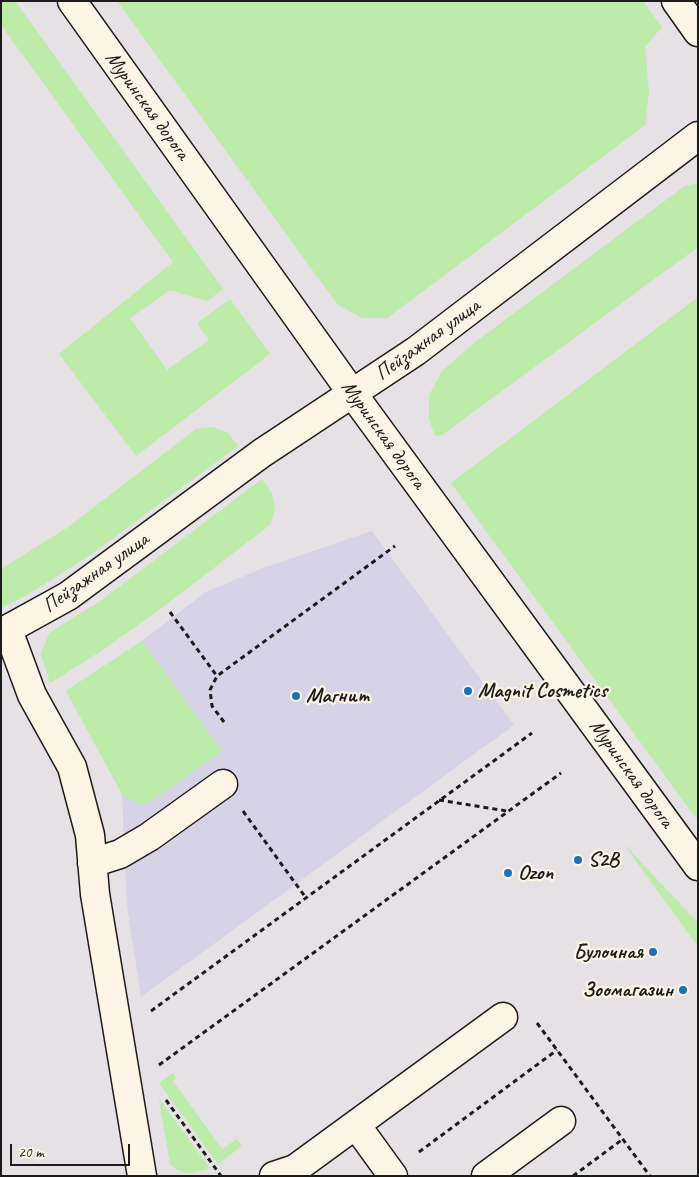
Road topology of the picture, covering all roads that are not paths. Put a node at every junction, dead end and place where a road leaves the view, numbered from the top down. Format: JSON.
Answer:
{"nodes":[{"id":1,"x":72,"y":1,"type":"edge"},
{"id":2,"x":676,"y":1,"type":"edge"},
{"id":3,"x":698,"y":32,"type":"edge"},
{"id":4,"x":698,"y":136,"type":"edge"},
{"id":5,"x":352,"y":393,"type":"junction"},
{"id":6,"x":5,"y":632,"type":"edge"},
{"id":7,"x":223,"y":784,"type":"road end"},
{"id":8,"x":92,"y":863,"type":"junction"},
{"id":9,"x":698,"y":866,"type":"edge"},
{"id":10,"x":503,"y":1017,"type":"road end"},
{"id":11,"x":561,"y":1121,"type":"dead end"},
{"id":12,"x":356,"y":1125,"type":"junction"},
{"id":13,"x":392,"y":1174,"type":"edge"},
{"id":14,"x":142,"y":1176,"type":"edge"},
{"id":15,"x":274,"y":1176,"type":"edge"},
{"id":16,"x":486,"y":1176,"type":"edge"}],
"edges":[{"from":1,"to":5,"type":"street","name":"Муринская дорога"},
{"from":2,"to":3,"type":"street"},
{"from":4,"to":5,"type":"street","name":"Пейзажная улица"},
{"from":5,"to":6,"type":"street","name":"Пейзажная улица"},
{"from":5,"to":9,"type":"street","name":"Муринская дорога"},
{"from":6,"to":8,"type":"street"},
{"from":7,"to":8,"type":"street"},
{"from":8,"to":14,"type":"street"},
{"from":10,"to":12,"type":"street"},
{"from":11,"to":16,"type":"street"},
{"from":12,"to":13,"type":"street"},
{"from":12,"to":15,"type":"street"}]}
